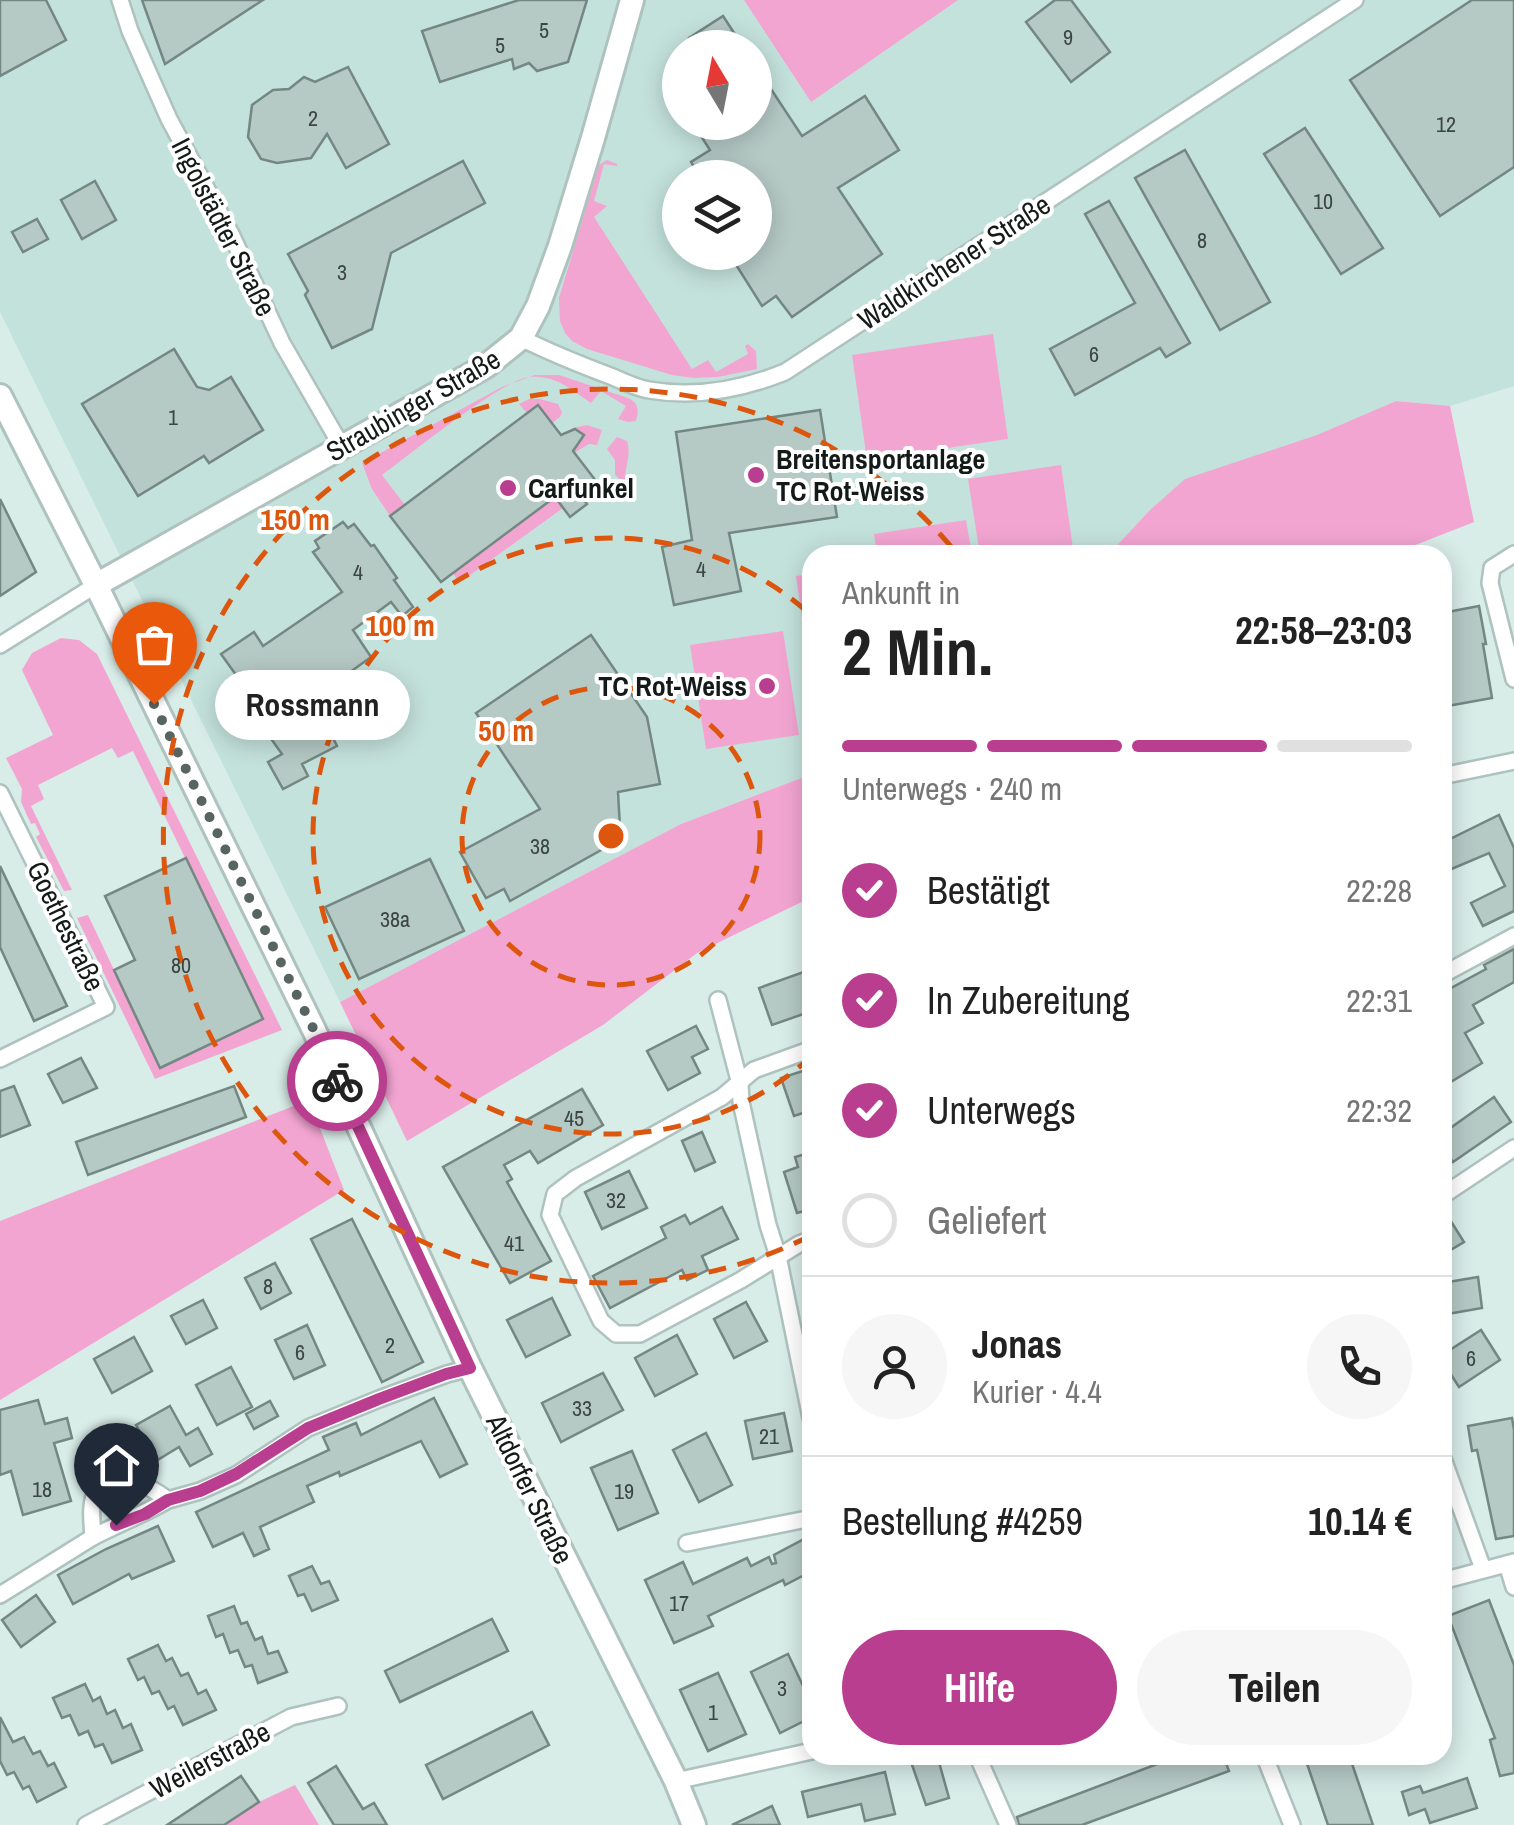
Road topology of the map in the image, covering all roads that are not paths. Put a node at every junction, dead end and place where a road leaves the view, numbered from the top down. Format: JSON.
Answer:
{"nodes":[{"id":1,"x":120,"y":0,"type":"edge"},
{"id":2,"x":632,"y":0,"type":"edge"},
{"id":3,"x":1356,"y":0,"type":"edge"},
{"id":4,"x":520,"y":338,"type":"junction"},
{"id":5,"x":0,"y":396,"type":"edge"},
{"id":6,"x":342,"y":447,"type":"junction"},
{"id":7,"x":1514,"y":554,"type":"edge"},
{"id":8,"x":96,"y":585,"type":"junction"},
{"id":9,"x":0,"y":645,"type":"edge"},
{"id":10,"x":1514,"y":680,"type":"edge"},
{"id":11,"x":1514,"y":761,"type":"edge"},
{"id":12,"x":1452,"y":774,"type":"edge"},
{"id":13,"x":0,"y":794,"type":"edge"},
{"id":14,"x":1514,"y":936,"type":"edge"},
{"id":15,"x":1452,"y":969,"type":"edge"},
{"id":16,"x":718,"y":1000,"type":"dead end"},
{"id":17,"x":802,"y":1053,"type":"edge"},
{"id":18,"x":0,"y":1059,"type":"edge"},
{"id":19,"x":740,"y":1084,"type":"junction"},
{"id":20,"x":1514,"y":1148,"type":"edge"},
{"id":21,"x":1452,"y":1189,"type":"edge"},
{"id":22,"x":802,"y":1243,"type":"edge"},
{"id":23,"x":778,"y":1256,"type":"junction"},
{"id":24,"x":470,"y":1368,"type":"junction"},
{"id":25,"x":802,"y":1374,"type":"edge"},
{"id":26,"x":1452,"y":1484,"type":"edge"},
{"id":27,"x":168,"y":1500,"type":"junction"},
{"id":28,"x":802,"y":1520,"type":"edge"},
{"id":29,"x":93,"y":1537,"type":"junction"},
{"id":30,"x":687,"y":1543,"type":"dead end"},
{"id":31,"x":1510,"y":1563,"type":"edge"},
{"id":32,"x":1483,"y":1570,"type":"junction"},
{"id":33,"x":1452,"y":1578,"type":"edge"},
{"id":34,"x":1514,"y":1587,"type":"edge"},
{"id":35,"x":0,"y":1595,"type":"edge"},
{"id":36,"x":338,"y":1706,"type":"dead end"},
{"id":37,"x":802,"y":1753,"type":"edge"},
{"id":38,"x":981,"y":1765,"type":"edge"},
{"id":39,"x":1268,"y":1765,"type":"edge"},
{"id":40,"x":676,"y":1781,"type":"junction"},
{"id":41,"x":86,"y":1825,"type":"edge"},
{"id":42,"x":694,"y":1825,"type":"edge"},
{"id":43,"x":1008,"y":1825,"type":"edge"},
{"id":44,"x":1292,"y":1825,"type":"edge"}],
"edges":[{"from":1,"to":6,"type":"street","name":"Ingolstädter Straße"},
{"from":2,"to":4,"type":"main road","name":"Straubinger Straße"},
{"from":3,"to":4,"type":"street","name":"Waldkirchener Straße"},
{"from":4,"to":6,"type":"main road","name":"Straubinger Straße"},
{"from":5,"to":8,"type":"main road","name":"Altdorfer Straße"},
{"from":6,"to":8,"type":"main road","name":"Straubinger Straße"},
{"from":7,"to":10,"type":"street"},
{"from":8,"to":9,"type":"street"},
{"from":8,"to":24,"type":"main road","name":"Altdorfer Straße"},
{"from":11,"to":12,"type":"street"},
{"from":13,"to":18,"type":"street","name":"Goethestraße"},
{"from":14,"to":15,"type":"street"},
{"from":16,"to":19,"type":"street"},
{"from":17,"to":19,"type":"street"},
{"from":19,"to":23,"type":"street"},
{"from":19,"to":23,"type":"street"},
{"from":20,"to":21,"type":"street"},
{"from":22,"to":23,"type":"street"},
{"from":23,"to":25,"type":"street"},
{"from":24,"to":27,"type":"street"},
{"from":24,"to":40,"type":"main road","name":"Altdorfer Straße"},
{"from":26,"to":32,"type":"street"},
{"from":27,"to":29,"type":"street"},
{"from":27,"to":29,"type":"street"},
{"from":28,"to":30,"type":"street"},
{"from":29,"to":35,"type":"street"},
{"from":31,"to":32,"type":"street"},
{"from":31,"to":34,"type":"street"},
{"from":32,"to":33,"type":"street"},
{"from":36,"to":41,"type":"street","name":"Weilerstraße"},
{"from":37,"to":40,"type":"street"},
{"from":38,"to":43,"type":"street"},
{"from":39,"to":44,"type":"street"},
{"from":40,"to":42,"type":"main road","name":"Altdorfer Straße"}]}
